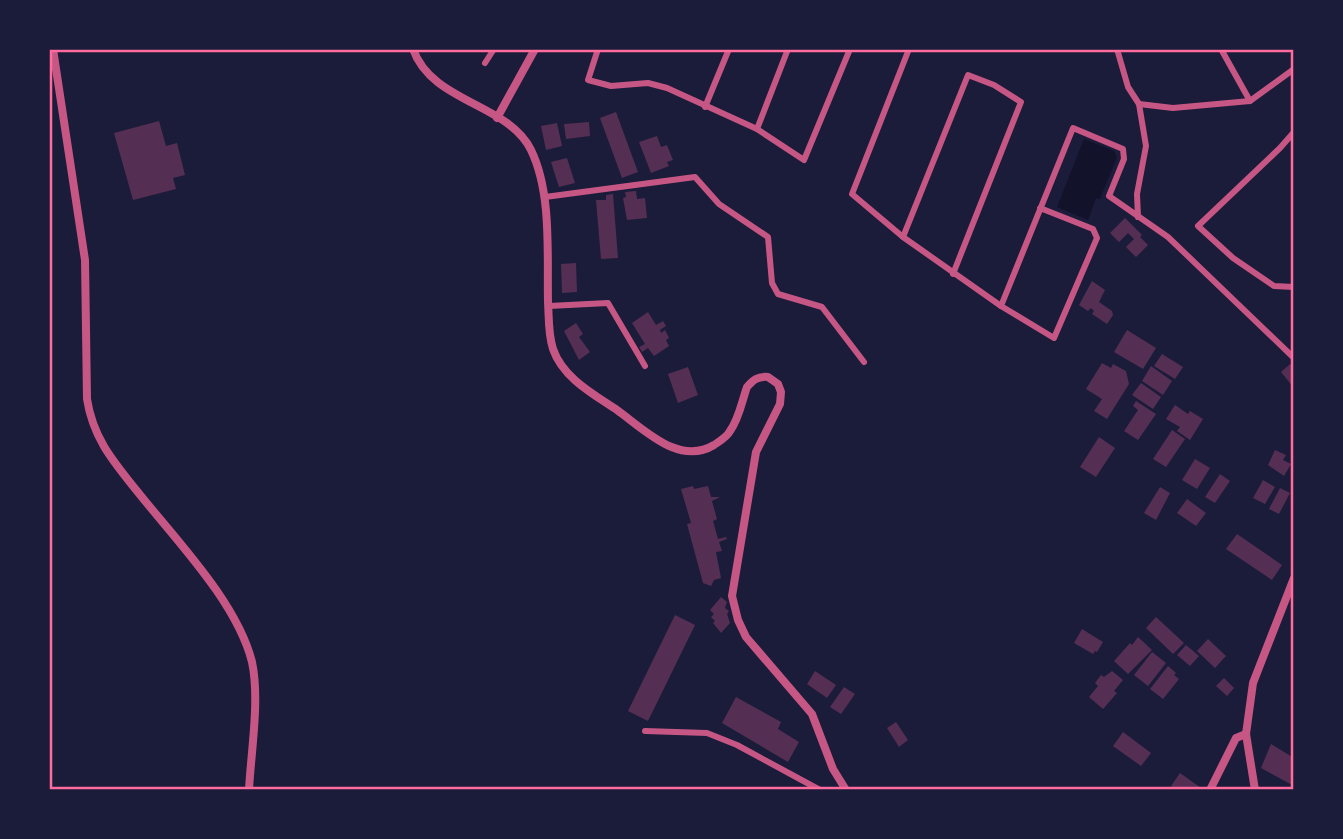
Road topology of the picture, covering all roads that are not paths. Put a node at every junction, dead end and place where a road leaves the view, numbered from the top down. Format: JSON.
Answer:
{"nodes":[{"id":1,"x":53,"y":49,"type":"edge"},
{"id":2,"x":413,"y":49,"type":"edge"},
{"id":3,"x":494,"y":49,"type":"edge"},
{"id":4,"x":535,"y":49,"type":"edge"},
{"id":5,"x":598,"y":49,"type":"edge"},
{"id":6,"x":729,"y":49,"type":"edge"},
{"id":7,"x":788,"y":49,"type":"edge"},
{"id":8,"x":850,"y":49,"type":"edge"},
{"id":9,"x":909,"y":49,"type":"edge"},
{"id":10,"x":1117,"y":49,"type":"edge"},
{"id":11,"x":1221,"y":49,"type":"edge"},
{"id":12,"x":485,"y":64,"type":"dead end"},
{"id":13,"x":1294,"y":69,"type":"edge"},
{"id":14,"x":1250,"y":101,"type":"junction"},
{"id":15,"x":1139,"y":104,"type":"junction"},
{"id":16,"x":705,"y":107,"type":"junction"},
{"id":17,"x":497,"y":118,"type":"junction"},
{"id":18,"x":757,"y":129,"type":"junction"},
{"id":19,"x":1294,"y":131,"type":"edge"},
{"id":20,"x":545,"y":197,"type":"junction"},
{"id":21,"x":1040,"y":208,"type":"junction"},
{"id":22,"x":1138,"y":218,"type":"junction"},
{"id":23,"x":903,"y":237,"type":"junction"},
{"id":24,"x":953,"y":274,"type":"junction"},
{"id":25,"x":1294,"y":287,"type":"edge"},
{"id":26,"x":549,"y":306,"type":"junction"},
{"id":27,"x":1001,"y":306,"type":"junction"},
{"id":28,"x":1294,"y":358,"type":"edge"},
{"id":29,"x":864,"y":362,"type":"dead end"},
{"id":30,"x":645,"y":366,"type":"dead end"},
{"id":31,"x":1294,"y":578,"type":"edge"},
{"id":32,"x":645,"y":731,"type":"dead end"},
{"id":33,"x":1246,"y":734,"type":"junction"},
{"id":34,"x":249,"y":790,"type":"edge"},
{"id":35,"x":820,"y":790,"type":"edge"},
{"id":36,"x":846,"y":790,"type":"edge"},
{"id":37,"x":1210,"y":790,"type":"edge"},
{"id":38,"x":1255,"y":790,"type":"edge"}],
"edges":[{"from":1,"to":34,"type":"street"},
{"from":2,"to":17,"type":"street"},
{"from":3,"to":12,"type":"street"},
{"from":4,"to":17,"type":"street"},
{"from":5,"to":16,"type":"street"},
{"from":6,"to":16,"type":"street"},
{"from":7,"to":18,"type":"street"},
{"from":8,"to":18,"type":"street"},
{"from":9,"to":23,"type":"street"},
{"from":10,"to":15,"type":"street"},
{"from":11,"to":14,"type":"street"},
{"from":13,"to":14,"type":"street"},
{"from":14,"to":15,"type":"street"},
{"from":15,"to":22,"type":"street"},
{"from":16,"to":18,"type":"street"},
{"from":17,"to":20,"type":"street"},
{"from":19,"to":25,"type":"street"},
{"from":20,"to":26,"type":"street"},
{"from":20,"to":29,"type":"street"},
{"from":21,"to":22,"type":"street"},
{"from":21,"to":27,"type":"street"},
{"from":21,"to":27,"type":"street"},
{"from":22,"to":28,"type":"street"},
{"from":23,"to":24,"type":"street"},
{"from":23,"to":24,"type":"street"},
{"from":24,"to":27,"type":"street"},
{"from":26,"to":30,"type":"street"},
{"from":26,"to":36,"type":"street"},
{"from":31,"to":33,"type":"street"},
{"from":32,"to":35,"type":"street"},
{"from":33,"to":37,"type":"street"},
{"from":33,"to":38,"type":"street"}]}
